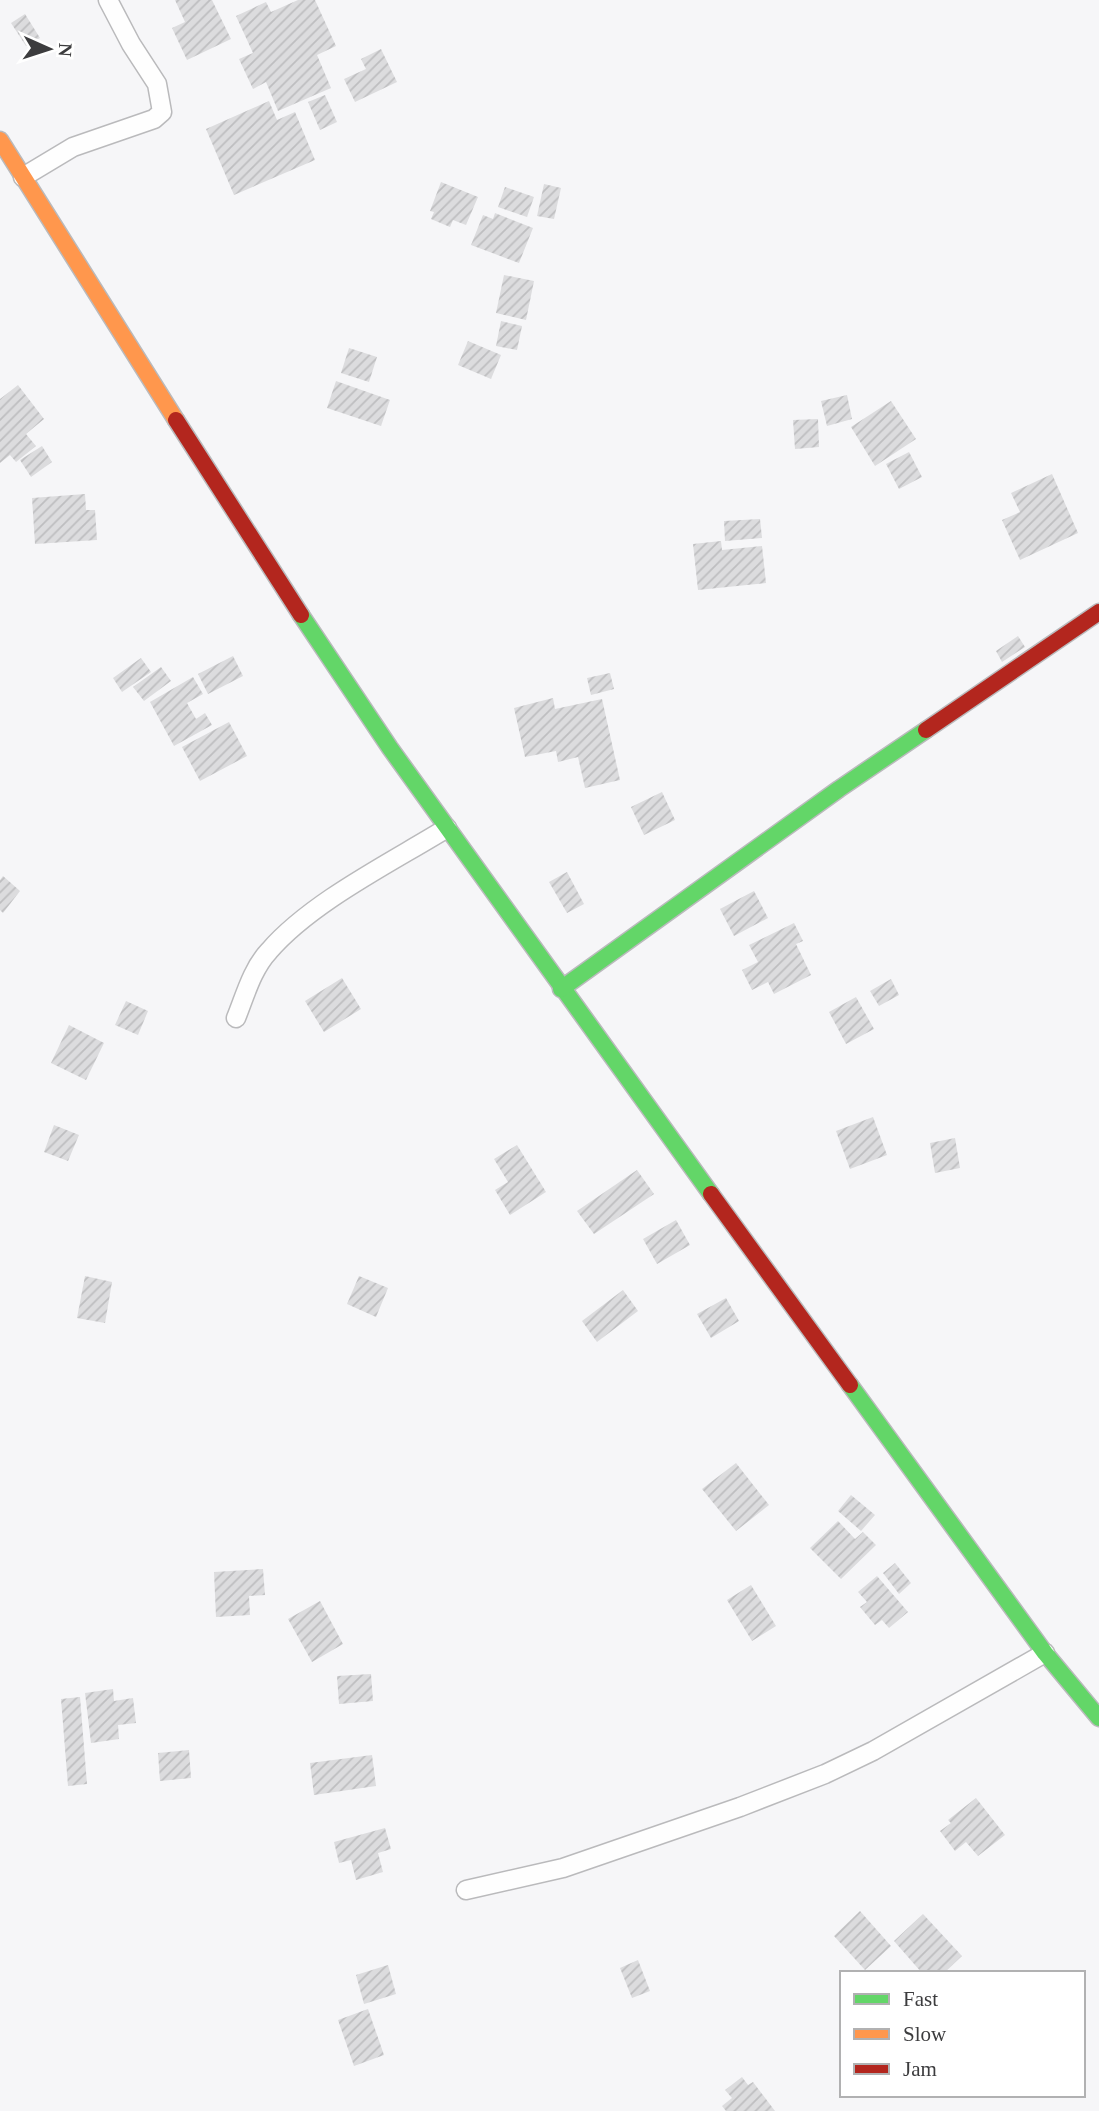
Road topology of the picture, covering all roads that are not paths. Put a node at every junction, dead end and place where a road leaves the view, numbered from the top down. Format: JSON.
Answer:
{"nodes":[{"id":1,"x":108,"y":0,"type":"edge"},
{"id":2,"x":0,"y":140,"type":"edge"},
{"id":3,"x":23,"y":177,"type":"junction"},
{"id":4,"x":1099,"y":612,"type":"edge"},
{"id":5,"x":447,"y":828,"type":"junction"},
{"id":6,"x":561,"y":989,"type":"junction"},
{"id":7,"x":236,"y":1018,"type":"dead end"},
{"id":8,"x":1045,"y":1653,"type":"junction"},
{"id":9,"x":1099,"y":1718,"type":"edge"},
{"id":10,"x":467,"y":1890,"type":"dead end"}],
"edges":[{"from":1,"to":3,"type":"lane"},
{"from":2,"to":3,"type":"street"},
{"from":3,"to":5,"type":"street"},
{"from":4,"to":6,"type":"street"},
{"from":5,"to":6,"type":"street"},
{"from":5,"to":7,"type":"lane"},
{"from":6,"to":8,"type":"street"},
{"from":8,"to":9,"type":"street"},
{"from":8,"to":10,"type":"lane"}]}
